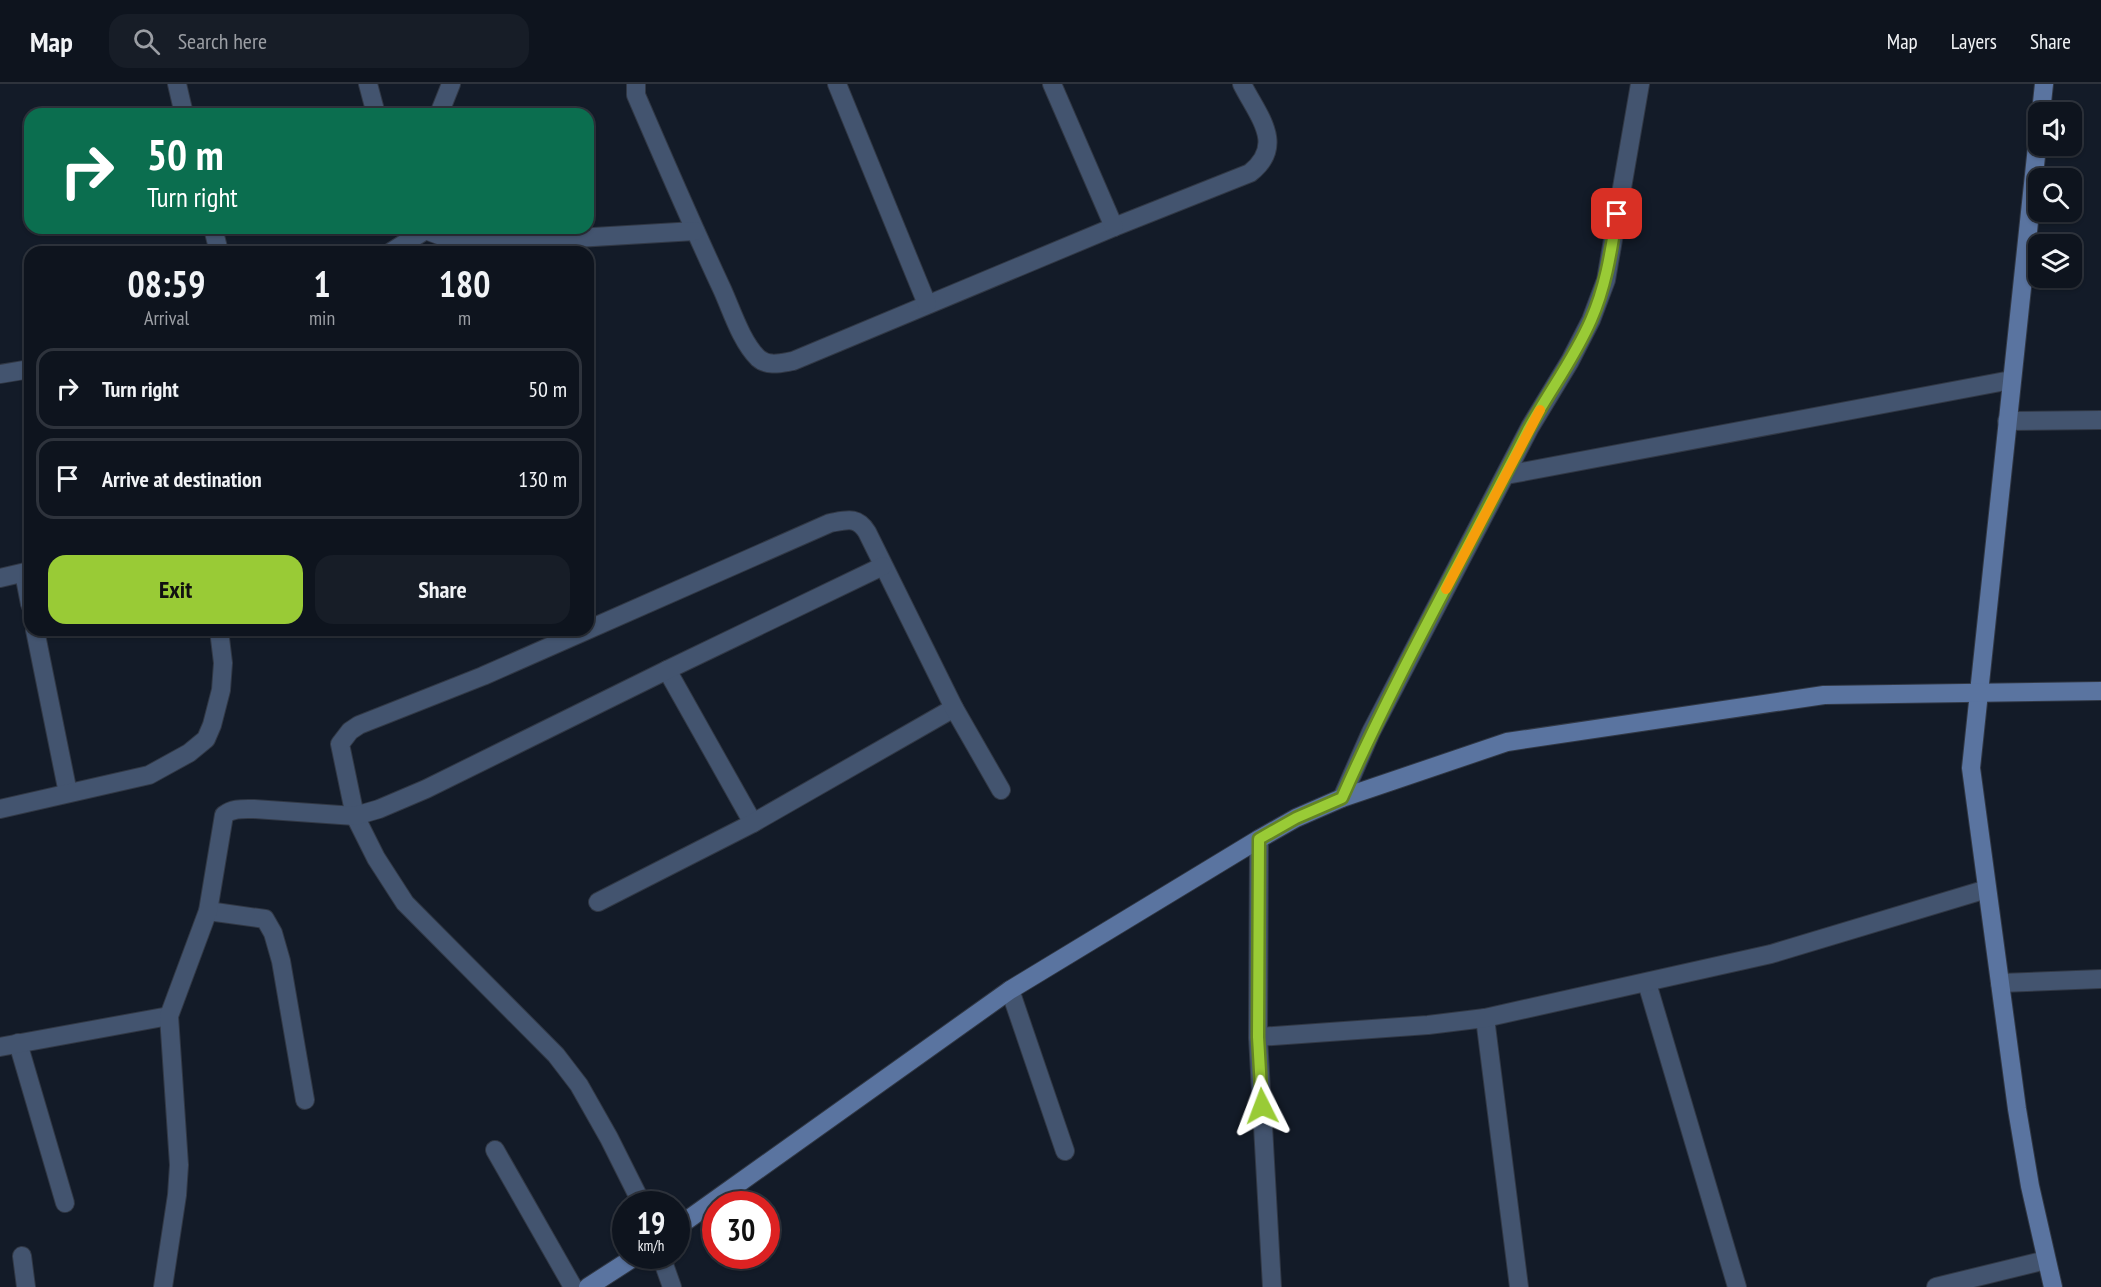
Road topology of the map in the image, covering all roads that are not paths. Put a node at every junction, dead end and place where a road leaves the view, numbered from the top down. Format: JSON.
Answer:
{"nodes":[{"id":1,"x":177,"y":84,"type":"edge"},
{"id":2,"x":368,"y":84,"type":"edge"},
{"id":3,"x":451,"y":84,"type":"edge"},
{"id":4,"x":636,"y":84,"type":"edge"},
{"id":5,"x":837,"y":84,"type":"edge"},
{"id":6,"x":1052,"y":84,"type":"edge"},
{"id":7,"x":1242,"y":84,"type":"edge"},
{"id":8,"x":1640,"y":84,"type":"edge"},
{"id":9,"x":2044,"y":84,"type":"edge"},
{"id":10,"x":2042,"y":102,"type":"edge"},
{"id":11,"x":183,"y":108,"type":"edge"},
{"id":12,"x":374,"y":108,"type":"edge"},
{"id":13,"x":441,"y":108,"type":"edge"},
{"id":14,"x":2036,"y":156,"type":"edge"},
{"id":15,"x":1114,"y":226,"type":"junction"},
{"id":16,"x":695,"y":231,"type":"junction"},
{"id":17,"x":415,"y":234,"type":"edge"},
{"id":18,"x":436,"y":234,"type":"edge"},
{"id":19,"x":399,"y":246,"type":"edge"},
{"id":20,"x":927,"y":304,"type":"junction"},
{"id":21,"x":24,"y":370,"type":"edge"},
{"id":22,"x":0,"y":375,"type":"edge"},
{"id":23,"x":2011,"y":380,"type":"junction"},
{"id":24,"x":2101,"y":420,"type":"edge"},
{"id":25,"x":2007,"y":421,"type":"junction"},
{"id":26,"x":1506,"y":475,"type":"junction"},
{"id":27,"x":883,"y":566,"type":"junction"},
{"id":28,"x":24,"y":573,"type":"edge"},
{"id":29,"x":0,"y":578,"type":"edge"},
{"id":30,"x":594,"y":627,"type":"edge"},
{"id":31,"x":36,"y":636,"type":"edge"},
{"id":32,"x":220,"y":636,"type":"edge"},
{"id":33,"x":574,"y":636,"type":"edge"},
{"id":34,"x":666,"y":670,"type":"junction"},
{"id":35,"x":2101,"y":691,"type":"edge"},
{"id":36,"x":1978,"y":693,"type":"junction"},
{"id":37,"x":954,"y":708,"type":"junction"},
{"id":38,"x":1000,"y":790,"type":"dead end"},
{"id":39,"x":68,"y":793,"type":"junction"},
{"id":40,"x":1342,"y":798,"type":"junction"},
{"id":41,"x":0,"y":809,"type":"edge"},
{"id":42,"x":356,"y":816,"type":"junction"},
{"id":43,"x":753,"y":823,"type":"junction"},
{"id":44,"x":1259,"y":839,"type":"junction"},
{"id":45,"x":1987,"y":889,"type":"junction"},
{"id":46,"x":598,"y":902,"type":"dead end"},
{"id":47,"x":208,"y":911,"type":"junction"},
{"id":48,"x":2101,"y":979,"type":"edge"},
{"id":49,"x":1647,"y":982,"type":"junction"},
{"id":50,"x":2000,"y":982,"type":"junction"},
{"id":51,"x":1010,"y":990,"type":"junction"},
{"id":52,"x":169,"y":1016,"type":"junction"},
{"id":53,"x":1485,"y":1018,"type":"junction"},
{"id":54,"x":1258,"y":1037,"type":"junction"},
{"id":55,"x":18,"y":1043,"type":"junction"},
{"id":56,"x":0,"y":1047,"type":"edge"},
{"id":57,"x":305,"y":1100,"type":"dead end"},
{"id":58,"x":495,"y":1150,"type":"dead end"},
{"id":59,"x":1065,"y":1151,"type":"dead end"},
{"id":60,"x":635,"y":1191,"type":"edge"},
{"id":61,"x":65,"y":1203,"type":"dead end"},
{"id":62,"x":690,"y":1218,"type":"edge"},
{"id":63,"x":22,"y":1256,"type":"dead end"},
{"id":64,"x":2046,"y":1260,"type":"junction"},
{"id":65,"x":616,"y":1269,"type":"edge"},
{"id":66,"x":666,"y":1269,"type":"edge"},
{"id":67,"x":26,"y":1287,"type":"edge"},
{"id":68,"x":163,"y":1287,"type":"edge"},
{"id":69,"x":573,"y":1287,"type":"edge"},
{"id":70,"x":588,"y":1287,"type":"edge"},
{"id":71,"x":672,"y":1287,"type":"edge"},
{"id":72,"x":1272,"y":1287,"type":"edge"},
{"id":73,"x":1519,"y":1287,"type":"edge"},
{"id":74,"x":1737,"y":1287,"type":"edge"},
{"id":75,"x":1936,"y":1287,"type":"edge"},
{"id":76,"x":2053,"y":1287,"type":"edge"}],
"edges":[{"from":1,"to":11,"type":"street"},
{"from":2,"to":12,"type":"street"},
{"from":3,"to":13,"type":"street"},
{"from":4,"to":16,"type":"street"},
{"from":5,"to":20,"type":"street"},
{"from":6,"to":15,"type":"street"},
{"from":7,"to":15,"type":"street"},
{"from":8,"to":26,"type":"street"},
{"from":9,"to":10,"type":"street"},
{"from":14,"to":23,"type":"street"},
{"from":15,"to":20,"type":"street"},
{"from":16,"to":18,"type":"street"},
{"from":16,"to":20,"type":"street"},
{"from":17,"to":19,"type":"street"},
{"from":21,"to":22,"type":"street"},
{"from":23,"to":25,"type":"street"},
{"from":23,"to":26,"type":"street"},
{"from":24,"to":25,"type":"street"},
{"from":25,"to":36,"type":"street"},
{"from":26,"to":40,"type":"street"},
{"from":27,"to":30,"type":"street"},
{"from":27,"to":34,"type":"street"},
{"from":27,"to":37,"type":"street"},
{"from":28,"to":29,"type":"street"},
{"from":31,"to":39,"type":"street"},
{"from":32,"to":39,"type":"street"},
{"from":33,"to":42,"type":"street"},
{"from":34,"to":42,"type":"street"},
{"from":34,"to":43,"type":"street"},
{"from":35,"to":36,"type":"street"},
{"from":36,"to":40,"type":"street"},
{"from":36,"to":45,"type":"street"},
{"from":37,"to":38,"type":"street"},
{"from":37,"to":43,"type":"street"},
{"from":39,"to":41,"type":"street"},
{"from":40,"to":44,"type":"street"},
{"from":42,"to":47,"type":"street"},
{"from":42,"to":60,"type":"street"},
{"from":43,"to":46,"type":"street"},
{"from":44,"to":51,"type":"street"},
{"from":44,"to":54,"type":"street"},
{"from":45,"to":49,"type":"street"},
{"from":45,"to":50,"type":"street"},
{"from":47,"to":52,"type":"street"},
{"from":47,"to":57,"type":"street"},
{"from":48,"to":50,"type":"street"},
{"from":49,"to":53,"type":"street"},
{"from":49,"to":74,"type":"street"},
{"from":50,"to":64,"type":"street"},
{"from":51,"to":59,"type":"street"},
{"from":51,"to":62,"type":"street"},
{"from":52,"to":55,"type":"street"},
{"from":52,"to":68,"type":"street"},
{"from":53,"to":54,"type":"street"},
{"from":53,"to":73,"type":"street"},
{"from":54,"to":72,"type":"street"},
{"from":55,"to":56,"type":"street"},
{"from":55,"to":61,"type":"street"},
{"from":58,"to":69,"type":"street"},
{"from":63,"to":67,"type":"street"},
{"from":64,"to":75,"type":"street"},
{"from":64,"to":76,"type":"street"},
{"from":65,"to":70,"type":"street"},
{"from":66,"to":71,"type":"street"}]}
